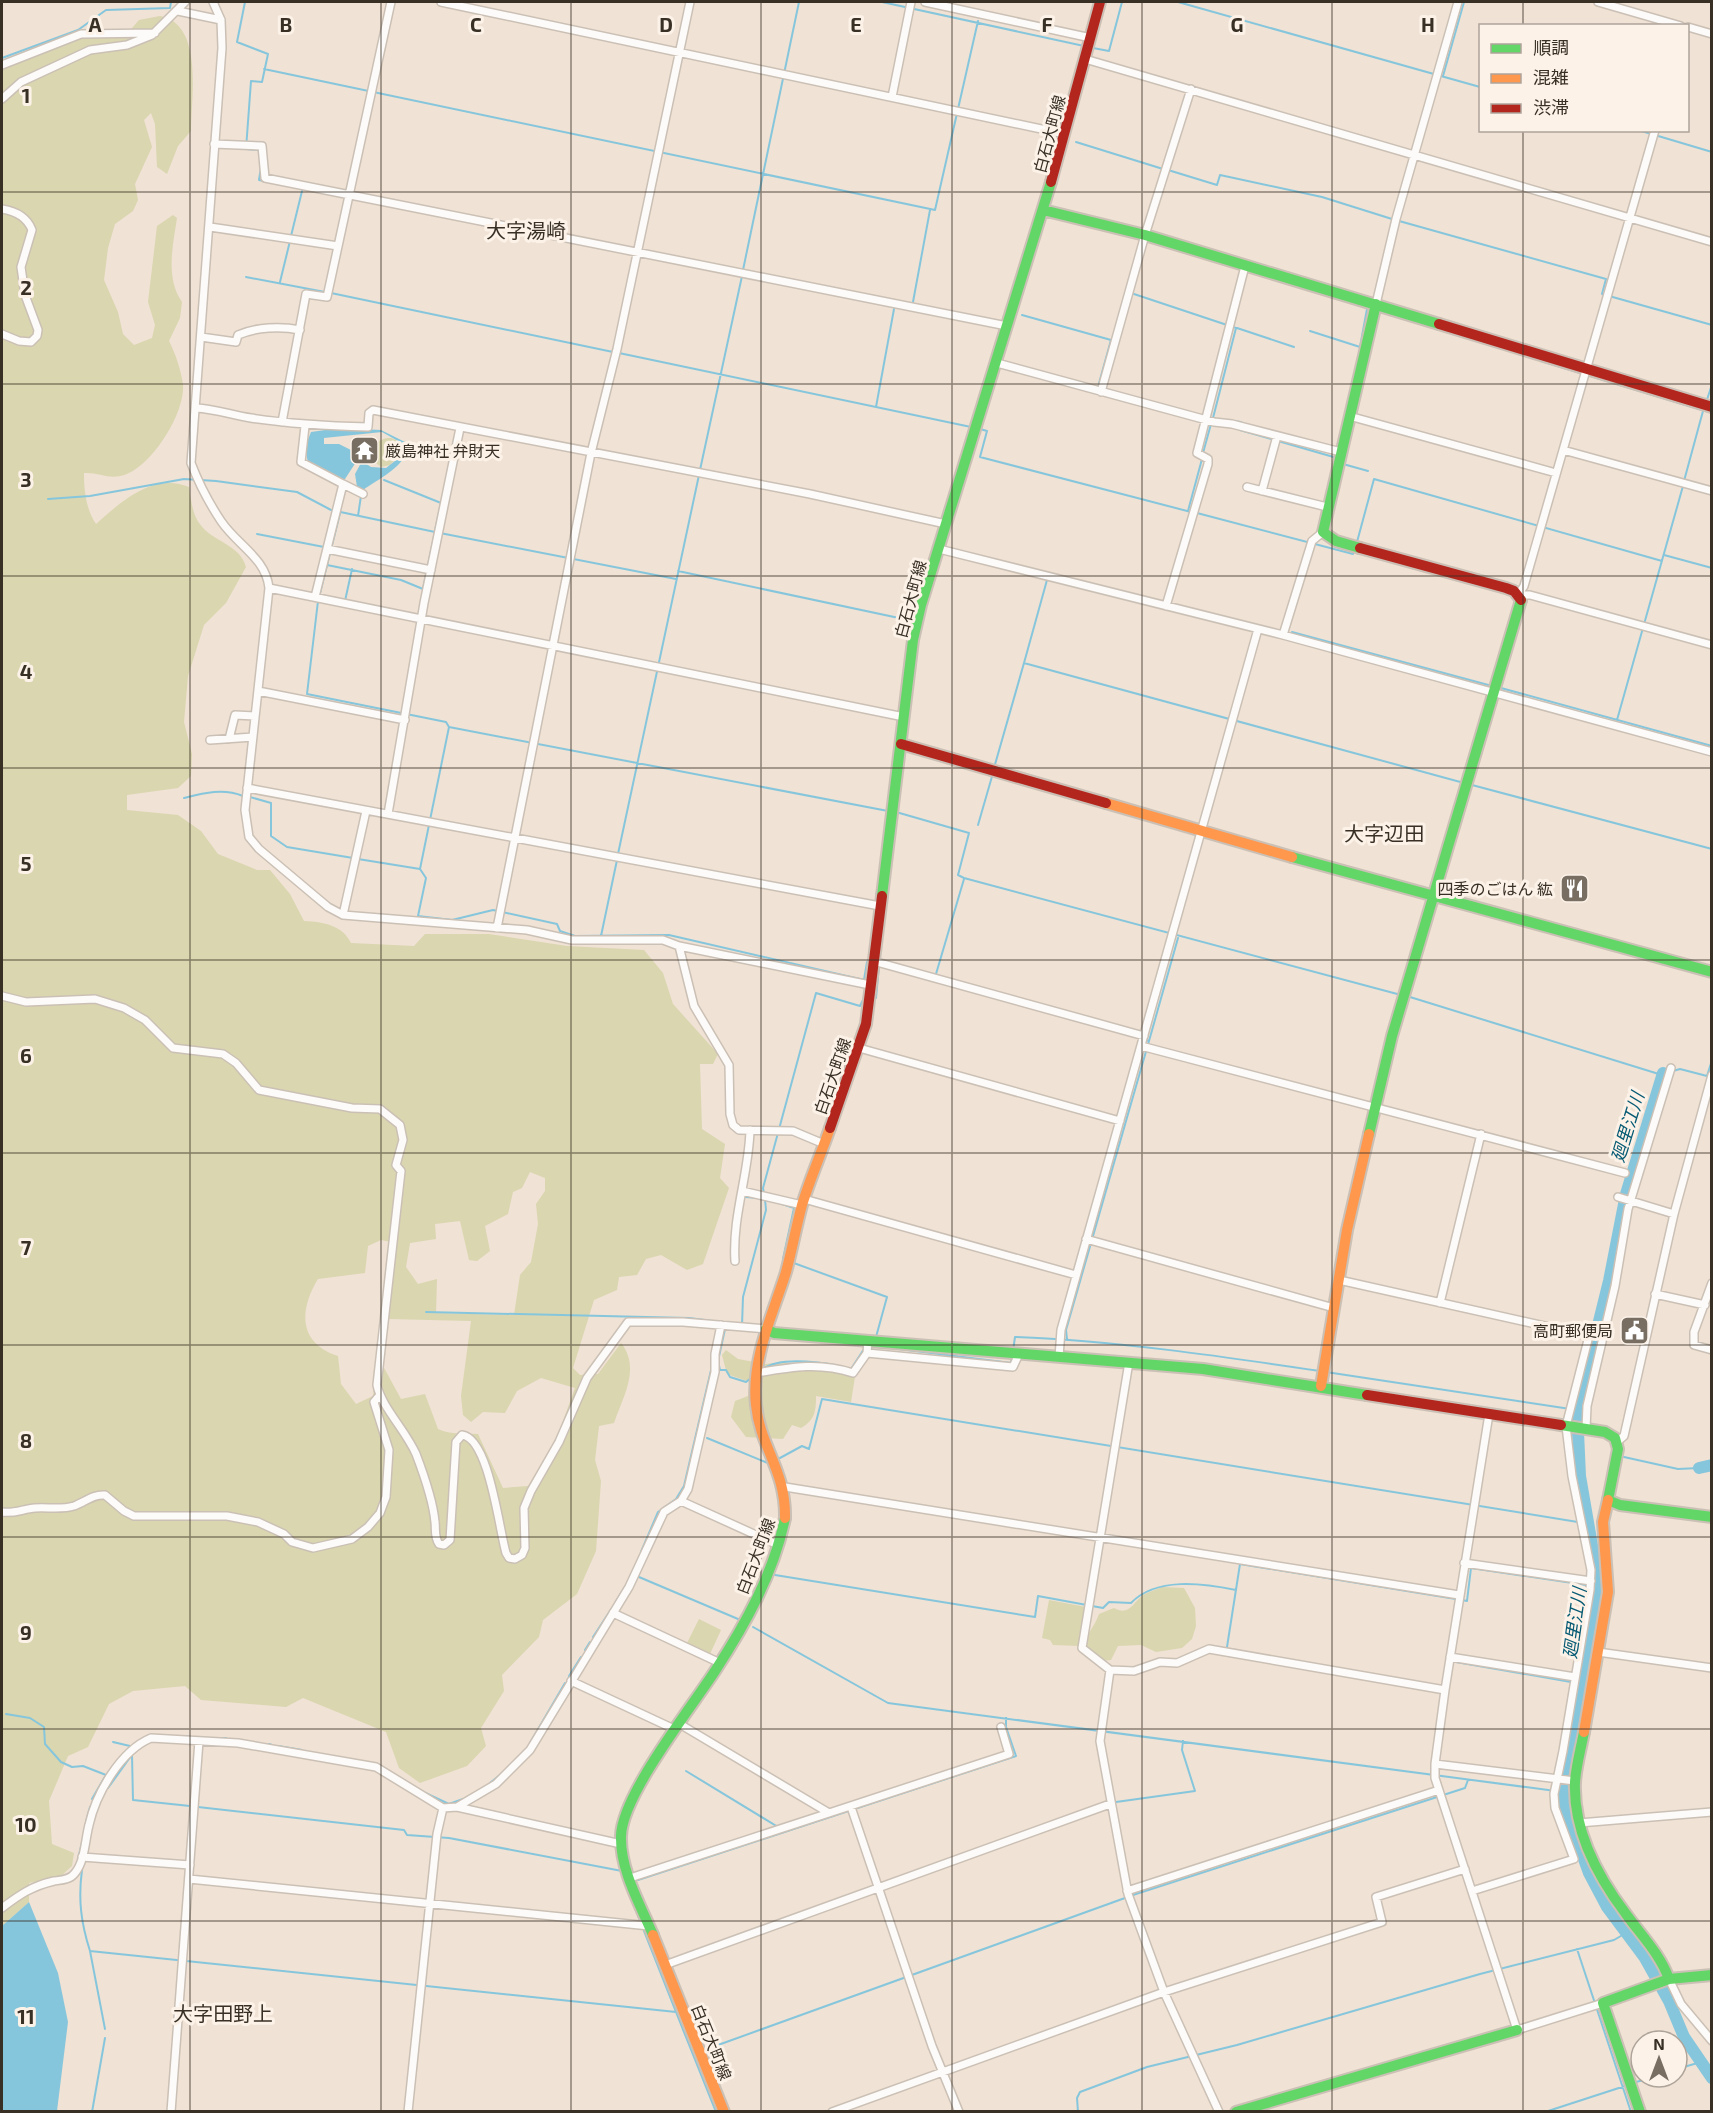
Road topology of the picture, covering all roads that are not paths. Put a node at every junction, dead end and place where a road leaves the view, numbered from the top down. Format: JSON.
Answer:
{"nodes":[{"id":1,"x":185,"y":2,"type":"edge"},
{"id":2,"x":213,"y":2,"type":"edge"},
{"id":3,"x":391,"y":2,"type":"edge"},
{"id":4,"x":441,"y":2,"type":"edge"},
{"id":5,"x":690,"y":2,"type":"edge"},
{"id":6,"x":925,"y":2,"type":"edge"},
{"id":7,"x":1100,"y":2,"type":"edge"},
{"id":8,"x":1458,"y":2,"type":"edge"},
{"id":9,"x":1598,"y":2,"type":"edge"},
{"id":10,"x":910,"y":6,"type":"edge"},
{"id":11,"x":178,"y":11,"type":"junction"},
{"id":12,"x":221,"y":20,"type":"junction"},
{"id":13,"x":1674,"y":24,"type":"edge"},
{"id":14,"x":1689,"y":27,"type":"edge"},
{"id":15,"x":155,"y":33,"type":"junction"},
{"id":16,"x":1712,"y":34,"type":"edge"},
{"id":17,"x":1088,"y":48,"type":"junction"},
{"id":18,"x":679,"y":52,"type":"junction"},
{"id":19,"x":2,"y":65,"type":"edge"},
{"id":20,"x":1191,"y":88,"type":"junction"},
{"id":21,"x":892,"y":97,"type":"junction"},
{"id":22,"x":2,"y":99,"type":"edge"},
{"id":23,"x":1065,"y":134,"type":"junction"},
{"id":24,"x":1654,"y":134,"type":"edge"},
{"id":25,"x":214,"y":144,"type":"junction"},
{"id":26,"x":1414,"y":155,"type":"junction"},
{"id":27,"x":350,"y":194,"type":"junction"},
{"id":28,"x":2,"y":209,"type":"edge"},
{"id":29,"x":1043,"y":210,"type":"junction"},
{"id":30,"x":1629,"y":219,"type":"junction"},
{"id":31,"x":210,"y":227,"type":"junction"},
{"id":32,"x":1145,"y":235,"type":"junction"},
{"id":33,"x":1712,"y":242,"type":"edge"},
{"id":34,"x":338,"y":246,"type":"junction"},
{"id":35,"x":637,"y":251,"type":"junction"},
{"id":36,"x":1245,"y":266,"type":"junction"},
{"id":37,"x":1376,"y":304,"type":"junction"},
{"id":38,"x":1007,"y":326,"type":"junction"},
{"id":39,"x":300,"y":330,"type":"junction"},
{"id":40,"x":2,"y":334,"type":"edge"},
{"id":41,"x":201,"y":338,"type":"junction"},
{"id":42,"x":996,"y":363,"type":"junction"},
{"id":43,"x":1585,"y":372,"type":"junction"},
{"id":44,"x":1101,"y":390,"type":"junction"},
{"id":45,"x":1707,"y":406,"type":"edge"},
{"id":46,"x":196,"y":408,"type":"junction"},
{"id":47,"x":1349,"y":416,"type":"junction"},
{"id":48,"x":1210,"y":421,"type":"junction"},
{"id":49,"x":282,"y":422,"type":"junction"},
{"id":50,"x":305,"y":426,"type":"junction"},
{"id":51,"x":460,"y":428,"type":"junction"},
{"id":52,"x":1276,"y":438,"type":"junction"},
{"id":53,"x":1563,"y":450,"type":"junction"},
{"id":54,"x":591,"y":453,"type":"junction"},
{"id":55,"x":1339,"y":457,"type":"junction"},
{"id":56,"x":1556,"y":473,"type":"junction"},
{"id":57,"x":343,"y":484,"type":"junction"},
{"id":58,"x":1247,"y":487,"type":"dead end"},
{"id":59,"x":1262,"y":491,"type":"junction"},
{"id":60,"x":1712,"y":491,"type":"edge"},
{"id":61,"x":361,"y":494,"type":"dead end"},
{"id":62,"x":1327,"y":507,"type":"junction"},
{"id":63,"x":946,"y":524,"type":"junction"},
{"id":64,"x":1323,"y":532,"type":"junction"},
{"id":65,"x":939,"y":549,"type":"junction"},
{"id":66,"x":330,"y":550,"type":"junction"},
{"id":67,"x":428,"y":570,"type":"junction"},
{"id":68,"x":269,"y":588,"type":"junction"},
{"id":69,"x":1518,"y":595,"type":"junction"},
{"id":70,"x":318,"y":598,"type":"junction"},
{"id":71,"x":1166,"y":606,"type":"junction"},
{"id":72,"x":421,"y":620,"type":"junction"},
{"id":73,"x":1258,"y":629,"type":"junction"},
{"id":74,"x":1283,"y":635,"type":"junction"},
{"id":75,"x":1712,"y":645,"type":"edge"},
{"id":76,"x":553,"y":646,"type":"junction"},
{"id":77,"x":1496,"y":689,"type":"junction"},
{"id":78,"x":258,"y":691,"type":"junction"},
{"id":79,"x":255,"y":716,"type":"junction"},
{"id":80,"x":406,"y":716,"type":"junction"},
{"id":81,"x":903,"y":717,"type":"junction"},
{"id":82,"x":253,"y":737,"type":"junction"},
{"id":83,"x":229,"y":739,"type":"junction"},
{"id":84,"x":210,"y":740,"type":"dead end"},
{"id":85,"x":901,"y":744,"type":"junction"},
{"id":86,"x":1712,"y":752,"type":"edge"},
{"id":87,"x":247,"y":788,"type":"junction"},
{"id":88,"x":366,"y":811,"type":"junction"},
{"id":89,"x":388,"y":814,"type":"junction"},
{"id":90,"x":1202,"y":830,"type":"junction"},
{"id":91,"x":514,"y":838,"type":"junction"},
{"id":92,"x":1435,"y":898,"type":"junction"},
{"id":93,"x":880,"y":906,"type":"junction"},
{"id":94,"x":343,"y":915,"type":"junction"},
{"id":95,"x":496,"y":927,"type":"junction"},
{"id":96,"x":679,"y":946,"type":"junction"},
{"id":97,"x":873,"y":964,"type":"junction"},
{"id":98,"x":1712,"y":972,"type":"edge"},
{"id":99,"x":870,"y":994,"type":"junction"},
{"id":100,"x":2,"y":996,"type":"edge"},
{"id":101,"x":1144,"y":1044,"type":"junction"},
{"id":102,"x":860,"y":1048,"type":"junction"},
{"id":103,"x":1671,"y":1071,"type":"dead end"},
{"id":104,"x":1712,"y":1075,"type":"edge"},
{"id":105,"x":1376,"y":1106,"type":"junction"},
{"id":106,"x":1120,"y":1121,"type":"junction"},
{"id":107,"x":750,"y":1130,"type":"junction"},
{"id":108,"x":1481,"y":1134,"type":"junction"},
{"id":109,"x":824,"y":1144,"type":"junction"},
{"id":110,"x":1625,"y":1173,"type":"dead end"},
{"id":111,"x":742,"y":1191,"type":"junction"},
{"id":112,"x":1618,"y":1197,"type":"dead end"},
{"id":113,"x":1632,"y":1201,"type":"junction"},
{"id":114,"x":803,"y":1202,"type":"junction"},
{"id":115,"x":1674,"y":1214,"type":"junction"},
{"id":116,"x":1090,"y":1240,"type":"junction"},
{"id":117,"x":735,"y":1261,"type":"dead end"},
{"id":118,"x":1076,"y":1275,"type":"junction"},
{"id":119,"x":1339,"y":1280,"type":"junction"},
{"id":120,"x":1712,"y":1283,"type":"edge"},
{"id":121,"x":1655,"y":1294,"type":"junction"},
{"id":122,"x":1440,"y":1303,"type":"junction"},
{"id":123,"x":1705,"y":1305,"type":"junction"},
{"id":124,"x":1334,"y":1308,"type":"junction"},
{"id":125,"x":724,"y":1325,"type":"junction"},
{"id":126,"x":766,"y":1329,"type":"junction"},
{"id":127,"x":870,"y":1345,"type":"junction"},
{"id":128,"x":1712,"y":1350,"type":"edge"},
{"id":129,"x":1014,"y":1353,"type":"junction"},
{"id":130,"x":1059,"y":1357,"type":"junction"},
{"id":131,"x":1129,"y":1362,"type":"junction"},
{"id":132,"x":757,"y":1373,"type":"junction"},
{"id":133,"x":1322,"y":1377,"type":"junction"},
{"id":134,"x":379,"y":1396,"type":"junction"},
{"id":135,"x":1489,"y":1414,"type":"junction"},
{"id":136,"x":1566,"y":1426,"type":"junction"},
{"id":137,"x":1586,"y":1429,"type":"junction"},
{"id":138,"x":1617,"y":1442,"type":"junction"},
{"id":139,"x":785,"y":1487,"type":"junction"},
{"id":140,"x":1608,"y":1500,"type":"junction"},
{"id":141,"x":681,"y":1501,"type":"junction"},
{"id":142,"x":2,"y":1512,"type":"edge"},
{"id":143,"x":1712,"y":1517,"type":"edge"},
{"id":144,"x":1099,"y":1538,"type":"junction"},
{"id":145,"x":778,"y":1545,"type":"junction"},
{"id":146,"x":1464,"y":1563,"type":"junction"},
{"id":147,"x":1591,"y":1581,"type":"junction"},
{"id":148,"x":1459,"y":1598,"type":"junction"},
{"id":149,"x":613,"y":1613,"type":"junction"},
{"id":150,"x":1598,"y":1652,"type":"junction"},
{"id":151,"x":1450,"y":1657,"type":"junction"},
{"id":152,"x":720,"y":1663,"type":"junction"},
{"id":153,"x":1712,"y":1668,"type":"edge"},
{"id":154,"x":1110,"y":1670,"type":"junction"},
{"id":155,"x":1575,"y":1680,"type":"junction"},
{"id":156,"x":571,"y":1681,"type":"junction"},
{"id":157,"x":1445,"y":1690,"type":"junction"},
{"id":158,"x":676,"y":1726,"type":"junction"},
{"id":159,"x":1001,"y":1726,"type":"dead end"},
{"id":160,"x":199,"y":1741,"type":"junction"},
{"id":161,"x":1435,"y":1771,"type":"junction"},
{"id":162,"x":1557,"y":1778,"type":"junction"},
{"id":163,"x":1573,"y":1780,"type":"junction"},
{"id":164,"x":1440,"y":1794,"type":"junction"},
{"id":165,"x":1110,"y":1804,"type":"junction"},
{"id":166,"x":457,"y":1807,"type":"junction"},
{"id":167,"x":442,"y":1808,"type":"junction"},
{"id":168,"x":852,"y":1810,"type":"junction"},
{"id":169,"x":1712,"y":1812,"type":"edge"},
{"id":170,"x":829,"y":1813,"type":"junction"},
{"id":171,"x":1579,"y":1823,"type":"junction"},
{"id":172,"x":621,"y":1844,"type":"junction"},
{"id":173,"x":82,"y":1857,"type":"junction"},
{"id":174,"x":190,"y":1865,"type":"junction"},
{"id":175,"x":1465,"y":1869,"type":"junction"},
{"id":176,"x":630,"y":1878,"type":"junction"},
{"id":177,"x":189,"y":1879,"type":"junction"},
{"id":178,"x":878,"y":1888,"type":"junction"},
{"id":179,"x":1472,"y":1891,"type":"junction"},
{"id":180,"x":1128,"y":1894,"type":"junction"},
{"id":181,"x":429,"y":1905,"type":"junction"},
{"id":182,"x":2,"y":1908,"type":"edge"},
{"id":183,"x":649,"y":1926,"type":"junction"},
{"id":184,"x":665,"y":1965,"type":"junction"},
{"id":185,"x":1712,"y":1975,"type":"edge"},
{"id":186,"x":1668,"y":1980,"type":"junction"},
{"id":187,"x":1164,"y":1992,"type":"junction"},
{"id":188,"x":1598,"y":2005,"type":"junction"},
{"id":189,"x":1517,"y":2030,"type":"junction"},
{"id":190,"x":1712,"y":2041,"type":"edge"},
{"id":191,"x":944,"y":2071,"type":"junction"},
{"id":192,"x":171,"y":2112,"type":"edge"},
{"id":193,"x":408,"y":2112,"type":"edge"},
{"id":194,"x":723,"y":2112,"type":"edge"},
{"id":195,"x":832,"y":2112,"type":"edge"},
{"id":196,"x":959,"y":2112,"type":"edge"},
{"id":197,"x":1219,"y":2112,"type":"edge"},
{"id":198,"x":1236,"y":2112,"type":"edge"},
{"id":199,"x":1640,"y":2112,"type":"edge"}],
"edges":[{"from":1,"to":11,"type":"street"},
{"from":2,"to":12,"type":"street"},
{"from":3,"to":27,"type":"street"},
{"from":4,"to":18,"type":"street"},
{"from":5,"to":18,"type":"street"},
{"from":6,"to":17,"type":"street"},
{"from":7,"to":17,"type":"street","name":"白石大町線"},
{"from":8,"to":26,"type":"street"},
{"from":9,"to":13,"type":"street"},
{"from":10,"to":21,"type":"street"},
{"from":11,"to":12,"type":"street"},
{"from":11,"to":15,"type":"street"},
{"from":12,"to":25,"type":"street"},
{"from":14,"to":16,"type":"street"},
{"from":15,"to":19,"type":"street"},
{"from":15,"to":22,"type":"street"},
{"from":17,"to":20,"type":"street"},
{"from":17,"to":23,"type":"street","name":"白石大町線"},
{"from":18,"to":21,"type":"street"},
{"from":18,"to":35,"type":"street"},
{"from":20,"to":26,"type":"street"},
{"from":20,"to":32,"type":"street"},
{"from":21,"to":23,"type":"street"},
{"from":23,"to":29,"type":"street","name":"白石大町線"},
{"from":24,"to":30,"type":"street"},
{"from":25,"to":27,"type":"street"},
{"from":25,"to":31,"type":"street"},
{"from":26,"to":30,"type":"street"},
{"from":26,"to":37,"type":"street"},
{"from":27,"to":34,"type":"street"},
{"from":27,"to":35,"type":"street"},
{"from":28,"to":40,"type":"street"},
{"from":29,"to":32,"type":"street"},
{"from":29,"to":38,"type":"street","name":"白石大町線"},
{"from":30,"to":33,"type":"street"},
{"from":30,"to":43,"type":"street"},
{"from":31,"to":34,"type":"street"},
{"from":31,"to":41,"type":"street"},
{"from":32,"to":36,"type":"street"},
{"from":32,"to":44,"type":"street"},
{"from":34,"to":39,"type":"street"},
{"from":35,"to":38,"type":"street"},
{"from":35,"to":54,"type":"street"},
{"from":36,"to":37,"type":"street"},
{"from":36,"to":48,"type":"street"},
{"from":37,"to":43,"type":"street"},
{"from":37,"to":47,"type":"street"},
{"from":38,"to":42,"type":"street","name":"白石大町線"},
{"from":39,"to":41,"type":"street"},
{"from":39,"to":49,"type":"street"},
{"from":41,"to":46,"type":"street"},
{"from":42,"to":44,"type":"street"},
{"from":42,"to":63,"type":"street","name":"白石大町線"},
{"from":43,"to":45,"type":"street"},
{"from":43,"to":53,"type":"street"},
{"from":44,"to":48,"type":"street"},
{"from":46,"to":49,"type":"street"},
{"from":46,"to":68,"type":"street"},
{"from":47,"to":55,"type":"street"},
{"from":47,"to":56,"type":"street"},
{"from":48,"to":52,"type":"street"},
{"from":48,"to":71,"type":"street"},
{"from":49,"to":50,"type":"street"},
{"from":50,"to":51,"type":"street"},
{"from":50,"to":57,"type":"street"},
{"from":51,"to":54,"type":"street"},
{"from":51,"to":67,"type":"street"},
{"from":52,"to":55,"type":"street"},
{"from":52,"to":59,"type":"street"},
{"from":53,"to":56,"type":"street"},
{"from":53,"to":60,"type":"street"},
{"from":54,"to":63,"type":"street"},
{"from":54,"to":76,"type":"street"},
{"from":55,"to":62,"type":"street"},
{"from":56,"to":69,"type":"street"},
{"from":57,"to":61,"type":"street"},
{"from":57,"to":66,"type":"street"},
{"from":58,"to":59,"type":"street"},
{"from":59,"to":62,"type":"street"},
{"from":62,"to":64,"type":"street"},
{"from":63,"to":65,"type":"street","name":"白石大町線"},
{"from":64,"to":69,"type":"street"},
{"from":64,"to":74,"type":"street"},
{"from":65,"to":71,"type":"street"},
{"from":65,"to":81,"type":"street","name":"白石大町線"},
{"from":66,"to":67,"type":"street"},
{"from":66,"to":70,"type":"street"},
{"from":67,"to":72,"type":"street"},
{"from":68,"to":70,"type":"street"},
{"from":68,"to":78,"type":"street"},
{"from":69,"to":75,"type":"street"},
{"from":69,"to":77,"type":"street"},
{"from":70,"to":72,"type":"street"},
{"from":71,"to":73,"type":"street"},
{"from":72,"to":76,"type":"street"},
{"from":72,"to":80,"type":"street"},
{"from":73,"to":74,"type":"street"},
{"from":73,"to":90,"type":"street"},
{"from":74,"to":77,"type":"street"},
{"from":76,"to":81,"type":"street"},
{"from":76,"to":91,"type":"street"},
{"from":77,"to":86,"type":"street"},
{"from":77,"to":92,"type":"street"},
{"from":78,"to":79,"type":"street"},
{"from":78,"to":80,"type":"street"},
{"from":79,"to":82,"type":"street"},
{"from":79,"to":83,"type":"street"},
{"from":80,"to":89,"type":"street"},
{"from":81,"to":85,"type":"street","name":"白石大町線"},
{"from":82,"to":83,"type":"street"},
{"from":82,"to":87,"type":"street"},
{"from":83,"to":84,"type":"street"},
{"from":85,"to":90,"type":"street"},
{"from":85,"to":93,"type":"street","name":"白石大町線"},
{"from":87,"to":88,"type":"street"},
{"from":87,"to":94,"type":"street"},
{"from":88,"to":89,"type":"street"},
{"from":88,"to":94,"type":"street"},
{"from":89,"to":91,"type":"street"},
{"from":90,"to":92,"type":"street"},
{"from":90,"to":101,"type":"street"},
{"from":91,"to":93,"type":"street"},
{"from":91,"to":95,"type":"street"},
{"from":92,"to":98,"type":"street"},
{"from":92,"to":105,"type":"street"},
{"from":93,"to":97,"type":"street","name":"白石大町線"},
{"from":94,"to":95,"type":"street"},
{"from":95,"to":96,"type":"street"},
{"from":96,"to":99,"type":"street"},
{"from":96,"to":107,"type":"street"},
{"from":97,"to":99,"type":"street","name":"白石大町線"},
{"from":97,"to":101,"type":"street"},
{"from":99,"to":102,"type":"street","name":"白石大町線"},
{"from":100,"to":134,"type":"street"},
{"from":101,"to":105,"type":"street"},
{"from":101,"to":106,"type":"street"},
{"from":102,"to":106,"type":"street"},
{"from":102,"to":109,"type":"street","name":"白石大町線"},
{"from":103,"to":113,"type":"street"},
{"from":104,"to":115,"type":"street"},
{"from":105,"to":108,"type":"street"},
{"from":105,"to":119,"type":"street"},
{"from":106,"to":116,"type":"street"},
{"from":107,"to":109,"type":"street"},
{"from":107,"to":111,"type":"street"},
{"from":108,"to":110,"type":"street"},
{"from":108,"to":122,"type":"street"},
{"from":109,"to":114,"type":"street","name":"白石大町線"},
{"from":111,"to":114,"type":"street"},
{"from":111,"to":117,"type":"street"},
{"from":112,"to":113,"type":"street"},
{"from":113,"to":115,"type":"street"},
{"from":113,"to":137,"type":"street"},
{"from":114,"to":118,"type":"street"},
{"from":114,"to":126,"type":"street","name":"白石大町線"},
{"from":115,"to":121,"type":"street"},
{"from":116,"to":118,"type":"street"},
{"from":116,"to":124,"type":"street"},
{"from":118,"to":130,"type":"street"},
{"from":119,"to":122,"type":"street"},
{"from":119,"to":124,"type":"street"},
{"from":120,"to":123,"type":"street"},
{"from":121,"to":123,"type":"street"},
{"from":121,"to":138,"type":"street"},
{"from":122,"to":136,"type":"street"},
{"from":123,"to":128,"type":"street"},
{"from":124,"to":133,"type":"street"},
{"from":125,"to":126,"type":"street"},
{"from":125,"to":134,"type":"street"},
{"from":125,"to":141,"type":"street"},
{"from":126,"to":127,"type":"street"},
{"from":126,"to":132,"type":"street","name":"白石大町線"},
{"from":127,"to":129,"type":"street"},
{"from":127,"to":129,"type":"street"},
{"from":127,"to":132,"type":"street"},
{"from":129,"to":130,"type":"street"},
{"from":130,"to":131,"type":"street"},
{"from":131,"to":133,"type":"street"},
{"from":131,"to":144,"type":"street"},
{"from":132,"to":139,"type":"street","name":"白石大町線"},
{"from":133,"to":135,"type":"street"},
{"from":134,"to":142,"type":"street"},
{"from":135,"to":136,"type":"street"},
{"from":135,"to":146,"type":"street"},
{"from":136,"to":137,"type":"street"},
{"from":136,"to":147,"type":"street"},
{"from":137,"to":138,"type":"street"},
{"from":138,"to":140,"type":"street"},
{"from":139,"to":144,"type":"street"},
{"from":139,"to":145,"type":"street","name":"白石大町線"},
{"from":140,"to":143,"type":"street"},
{"from":140,"to":150,"type":"street"},
{"from":141,"to":145,"type":"street"},
{"from":141,"to":149,"type":"street"},
{"from":144,"to":148,"type":"street"},
{"from":144,"to":154,"type":"street"},
{"from":145,"to":152,"type":"street","name":"白石大町線"},
{"from":146,"to":147,"type":"street"},
{"from":146,"to":148,"type":"street"},
{"from":147,"to":155,"type":"street"},
{"from":148,"to":151,"type":"street"},
{"from":149,"to":152,"type":"street"},
{"from":149,"to":156,"type":"street"},
{"from":150,"to":153,"type":"street"},
{"from":150,"to":163,"type":"street"},
{"from":151,"to":155,"type":"street"},
{"from":151,"to":157,"type":"street"},
{"from":152,"to":158,"type":"street","name":"白石大町線"},
{"from":154,"to":157,"type":"street"},
{"from":154,"to":165,"type":"street"},
{"from":155,"to":162,"type":"street"},
{"from":156,"to":158,"type":"street"},
{"from":156,"to":166,"type":"street"},
{"from":157,"to":161,"type":"street"},
{"from":158,"to":170,"type":"street"},
{"from":158,"to":172,"type":"street","name":"白石大町線"},
{"from":159,"to":168,"type":"street"},
{"from":160,"to":167,"type":"street"},
{"from":160,"to":173,"type":"street"},
{"from":160,"to":174,"type":"street"},
{"from":161,"to":162,"type":"street"},
{"from":161,"to":164,"type":"street"},
{"from":162,"to":163,"type":"street"},
{"from":162,"to":179,"type":"street"},
{"from":163,"to":171,"type":"street"},
{"from":164,"to":175,"type":"street"},
{"from":164,"to":180,"type":"street"},
{"from":165,"to":178,"type":"street"},
{"from":165,"to":180,"type":"street"},
{"from":166,"to":167,"type":"street"},
{"from":166,"to":172,"type":"street"},
{"from":167,"to":181,"type":"street"},
{"from":168,"to":170,"type":"street"},
{"from":168,"to":178,"type":"street"},
{"from":169,"to":171,"type":"street"},
{"from":170,"to":176,"type":"street"},
{"from":171,"to":186,"type":"street"},
{"from":172,"to":176,"type":"street","name":"白石大町線"},
{"from":173,"to":174,"type":"street"},
{"from":173,"to":182,"type":"street"},
{"from":174,"to":177,"type":"street"},
{"from":175,"to":179,"type":"street"},
{"from":175,"to":187,"type":"street"},
{"from":176,"to":183,"type":"street","name":"白石大町線"},
{"from":177,"to":181,"type":"street"},
{"from":177,"to":192,"type":"street"},
{"from":178,"to":184,"type":"street"},
{"from":178,"to":191,"type":"street"},
{"from":179,"to":189,"type":"street"},
{"from":180,"to":187,"type":"street"},
{"from":181,"to":183,"type":"street"},
{"from":181,"to":193,"type":"street"},
{"from":183,"to":184,"type":"street","name":"白石大町線"},
{"from":184,"to":194,"type":"street","name":"白石大町線"},
{"from":185,"to":186,"type":"street"},
{"from":186,"to":188,"type":"street"},
{"from":186,"to":190,"type":"street"},
{"from":187,"to":191,"type":"street"},
{"from":187,"to":197,"type":"street"},
{"from":188,"to":189,"type":"street"},
{"from":188,"to":199,"type":"street"},
{"from":189,"to":198,"type":"street"},
{"from":191,"to":195,"type":"street"},
{"from":191,"to":196,"type":"street"}]}
